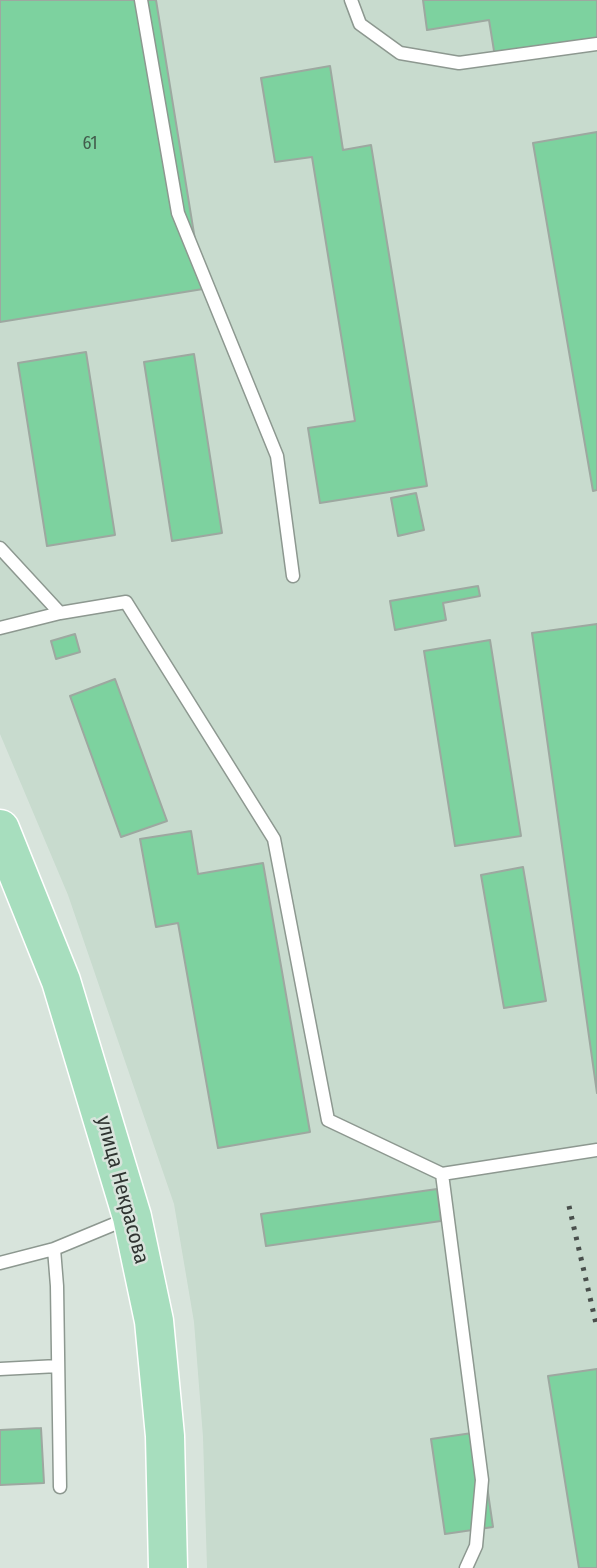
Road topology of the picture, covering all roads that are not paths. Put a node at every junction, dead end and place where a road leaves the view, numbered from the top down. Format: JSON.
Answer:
{"nodes":[{"id":1,"x":141,"y":0,"type":"edge"},
{"id":2,"x":351,"y":0,"type":"edge"},
{"id":3,"x":597,"y":44,"type":"edge"},
{"id":4,"x":0,"y":548,"type":"edge"},
{"id":5,"x":293,"y":576,"type":"dead end"},
{"id":6,"x":61,"y":613,"type":"junction"},
{"id":7,"x":0,"y":628,"type":"edge"},
{"id":8,"x":0,"y":829,"type":"edge"},
{"id":9,"x":597,"y":1150,"type":"edge"},
{"id":10,"x":442,"y":1174,"type":"junction"},
{"id":11,"x":132,"y":1217,"type":"junction"},
{"id":12,"x":54,"y":1249,"type":"junction"},
{"id":13,"x":0,"y":1263,"type":"edge"},
{"id":14,"x":58,"y":1366,"type":"junction"},
{"id":15,"x":0,"y":1369,"type":"edge"},
{"id":16,"x":60,"y":1487,"type":"dead end"},
{"id":17,"x":168,"y":1568,"type":"edge"},
{"id":18,"x":466,"y":1568,"type":"edge"}],
"edges":[{"from":1,"to":5,"type":"lane"},
{"from":2,"to":3,"type":"lane"},
{"from":4,"to":6,"type":"lane"},
{"from":6,"to":7,"type":"lane"},
{"from":6,"to":10,"type":"lane"},
{"from":8,"to":11,"type":"main road","name":"улица Некрасова"},
{"from":9,"to":10,"type":"lane"},
{"from":10,"to":18,"type":"lane"},
{"from":11,"to":12,"type":"lane"},
{"from":11,"to":17,"type":"main road","name":"улица Некрасова"},
{"from":12,"to":13,"type":"lane"},
{"from":12,"to":14,"type":"lane"},
{"from":14,"to":15,"type":"lane"},
{"from":14,"to":16,"type":"lane"}]}
